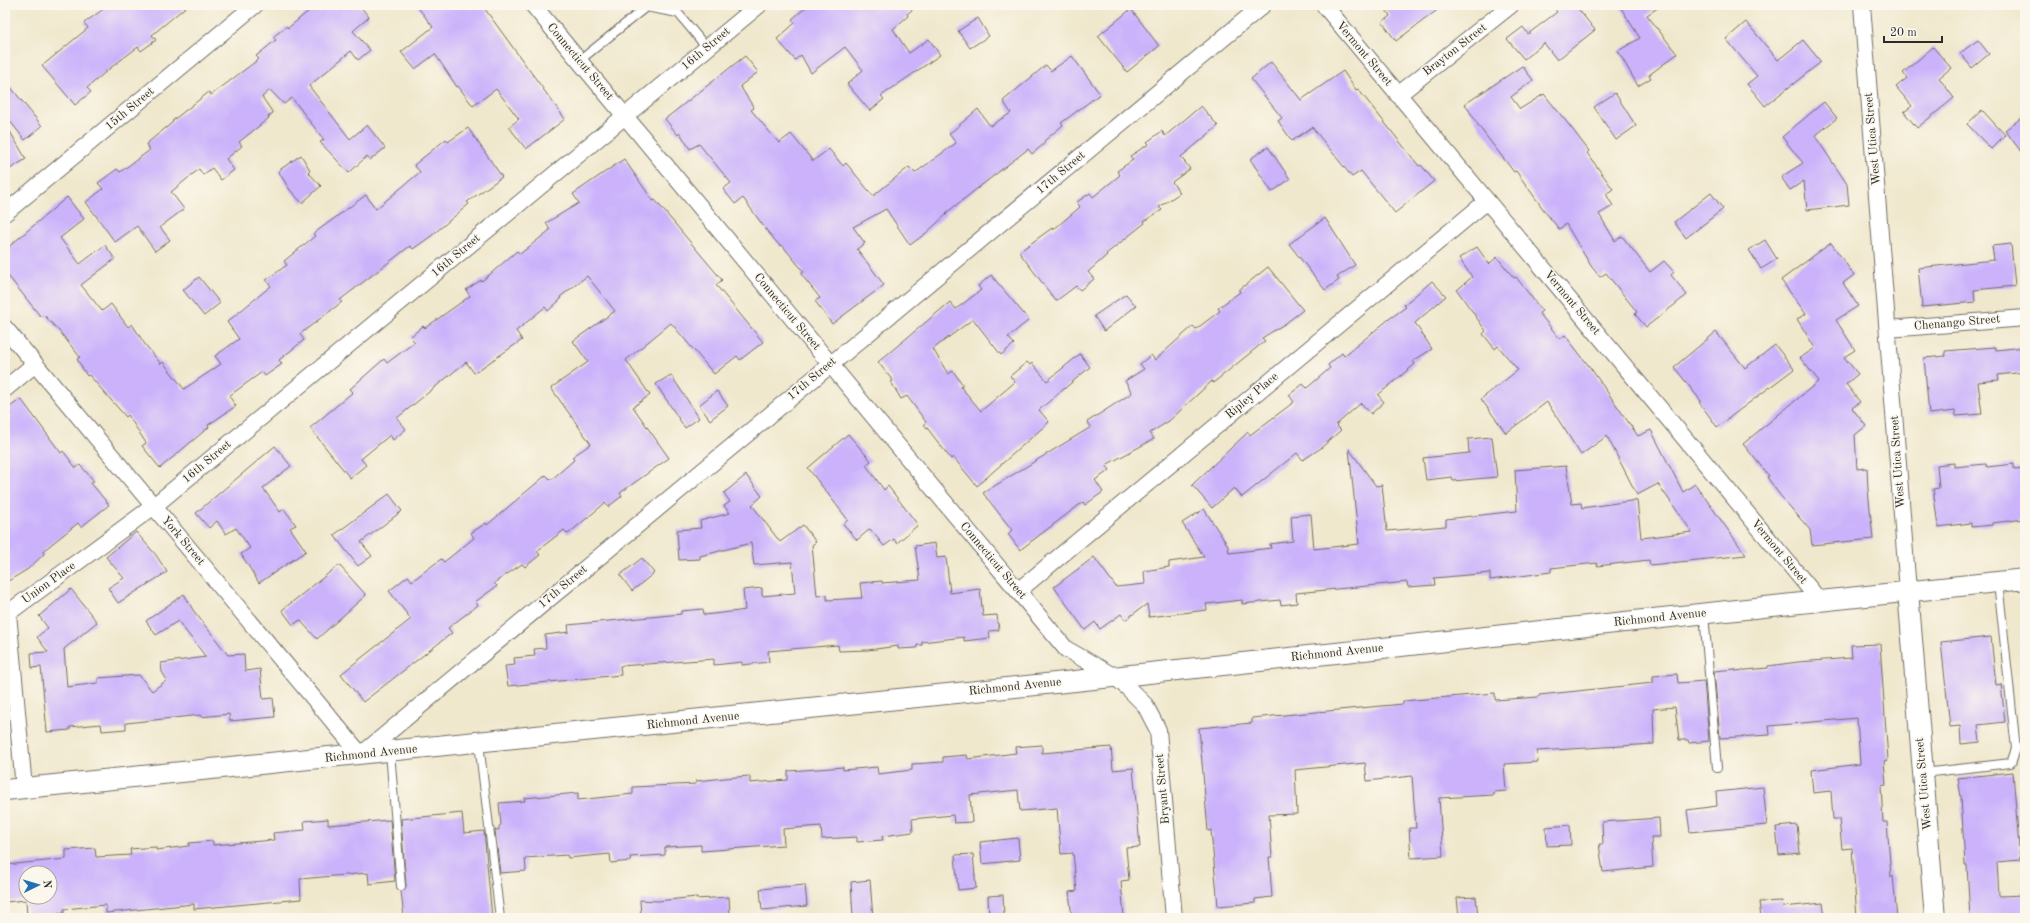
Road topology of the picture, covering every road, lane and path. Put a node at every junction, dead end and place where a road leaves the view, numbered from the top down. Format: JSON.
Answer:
{"nodes":[{"id":1,"x":255,"y":5,"type":"edge"},
{"id":2,"x":533,"y":5,"type":"edge"},
{"id":3,"x":759,"y":5,"type":"edge"},
{"id":4,"x":1263,"y":5,"type":"edge"},
{"id":5,"x":1324,"y":5,"type":"edge"},
{"id":6,"x":1511,"y":5,"type":"edge"},
{"id":7,"x":1862,"y":5,"type":"edge"},
{"id":8,"x":707,"y":48,"type":"junction"},
{"id":9,"x":580,"y":61,"type":"junction"},
{"id":10,"x":1398,"y":94,"type":"junction"},
{"id":11,"x":625,"y":116,"type":"junction"},
{"id":12,"x":1487,"y":201,"type":"junction"},
{"id":13,"x":5,"y":213,"type":"edge"},
{"id":14,"x":2025,"y":318,"type":"edge"},
{"id":15,"x":5,"y":328,"type":"edge"},
{"id":16,"x":1888,"y":329,"type":"junction"},
{"id":17,"x":35,"y":364,"type":"junction"},
{"id":18,"x":830,"y":364,"type":"junction"},
{"id":19,"x":5,"y":389,"type":"edge"},
{"id":20,"x":154,"y":506,"type":"junction"},
{"id":21,"x":2025,"y":579,"type":"edge"},
{"id":22,"x":1998,"y":582,"type":"junction"},
{"id":23,"x":1018,"y":591,"type":"junction"},
{"id":24,"x":1908,"y":591,"type":"junction"},
{"id":25,"x":1820,"y":601,"type":"junction"},
{"id":26,"x":1704,"y":613,"type":"junction"},
{"id":27,"x":1115,"y":677,"type":"junction"},
{"id":28,"x":479,"y":743,"type":"junction"},
{"id":29,"x":390,"y":752,"type":"junction"},
{"id":30,"x":361,"y":755,"type":"junction"},
{"id":31,"x":1717,"y":768,"type":"dead end"},
{"id":32,"x":1923,"y":773,"type":"junction"},
{"id":33,"x":14,"y":789,"type":"edge"},
{"id":34,"x":401,"y":886,"type":"dead end"},
{"id":35,"x":500,"y":918,"type":"edge"},
{"id":36,"x":1174,"y":918,"type":"edge"},
{"id":37,"x":1935,"y":918,"type":"edge"}],
"edges":[{"from":1,"to":13,"type":"street","name":"15th Street"},
{"from":2,"to":9,"type":"street","name":"Connecticut Street"},
{"from":3,"to":8,"type":"street","name":"16th Street"},
{"from":4,"to":18,"type":"street","name":"17th Street"},
{"from":5,"to":10,"type":"street","name":"Vermont Street"},
{"from":6,"to":10,"type":"street","name":"Brayton Street"},
{"from":7,"to":16,"type":"street","name":"West Utica Street"},
{"from":8,"to":9,"type":"lane"},
{"from":8,"to":11,"type":"street","name":"16th Street"},
{"from":9,"to":11,"type":"street","name":"Connecticut Street"},
{"from":10,"to":12,"type":"street","name":"Vermont Street"},
{"from":11,"to":18,"type":"street","name":"Connecticut Street"},
{"from":11,"to":20,"type":"street","name":"16th Street"},
{"from":12,"to":23,"type":"street","name":"Ripley Place"},
{"from":12,"to":25,"type":"street","name":"Vermont Street"},
{"from":14,"to":16,"type":"street","name":"Chenango Street"},
{"from":15,"to":17,"type":"street","name":"York Street"},
{"from":16,"to":24,"type":"street","name":"West Utica Street"},
{"from":17,"to":19,"type":"street"},
{"from":17,"to":20,"type":"street","name":"York Street"},
{"from":18,"to":23,"type":"street","name":"Connecticut Street"},
{"from":18,"to":30,"type":"street","name":"17th Street"},
{"from":20,"to":30,"type":"street","name":"York Street"},
{"from":20,"to":33,"type":"street","name":"Union Place"},
{"from":21,"to":22,"type":"street","name":"Richmond Avenue"},
{"from":22,"to":24,"type":"street","name":"Richmond Avenue"},
{"from":22,"to":32,"type":"lane"},
{"from":23,"to":27,"type":"street","name":"Connecticut Street"},
{"from":24,"to":25,"type":"street","name":"Richmond Avenue"},
{"from":24,"to":32,"type":"street","name":"West Utica Street"},
{"from":25,"to":26,"type":"street","name":"Richmond Avenue"},
{"from":26,"to":27,"type":"street","name":"Richmond Avenue"},
{"from":26,"to":31,"type":"lane"},
{"from":27,"to":28,"type":"street","name":"Richmond Avenue"},
{"from":27,"to":36,"type":"street","name":"Bryant Street"},
{"from":28,"to":29,"type":"street","name":"Richmond Avenue"},
{"from":28,"to":35,"type":"lane"},
{"from":29,"to":30,"type":"street","name":"Richmond Avenue"},
{"from":29,"to":34,"type":"lane"},
{"from":30,"to":33,"type":"street","name":"Richmond Avenue"},
{"from":32,"to":37,"type":"street","name":"West Utica Street"}]}
